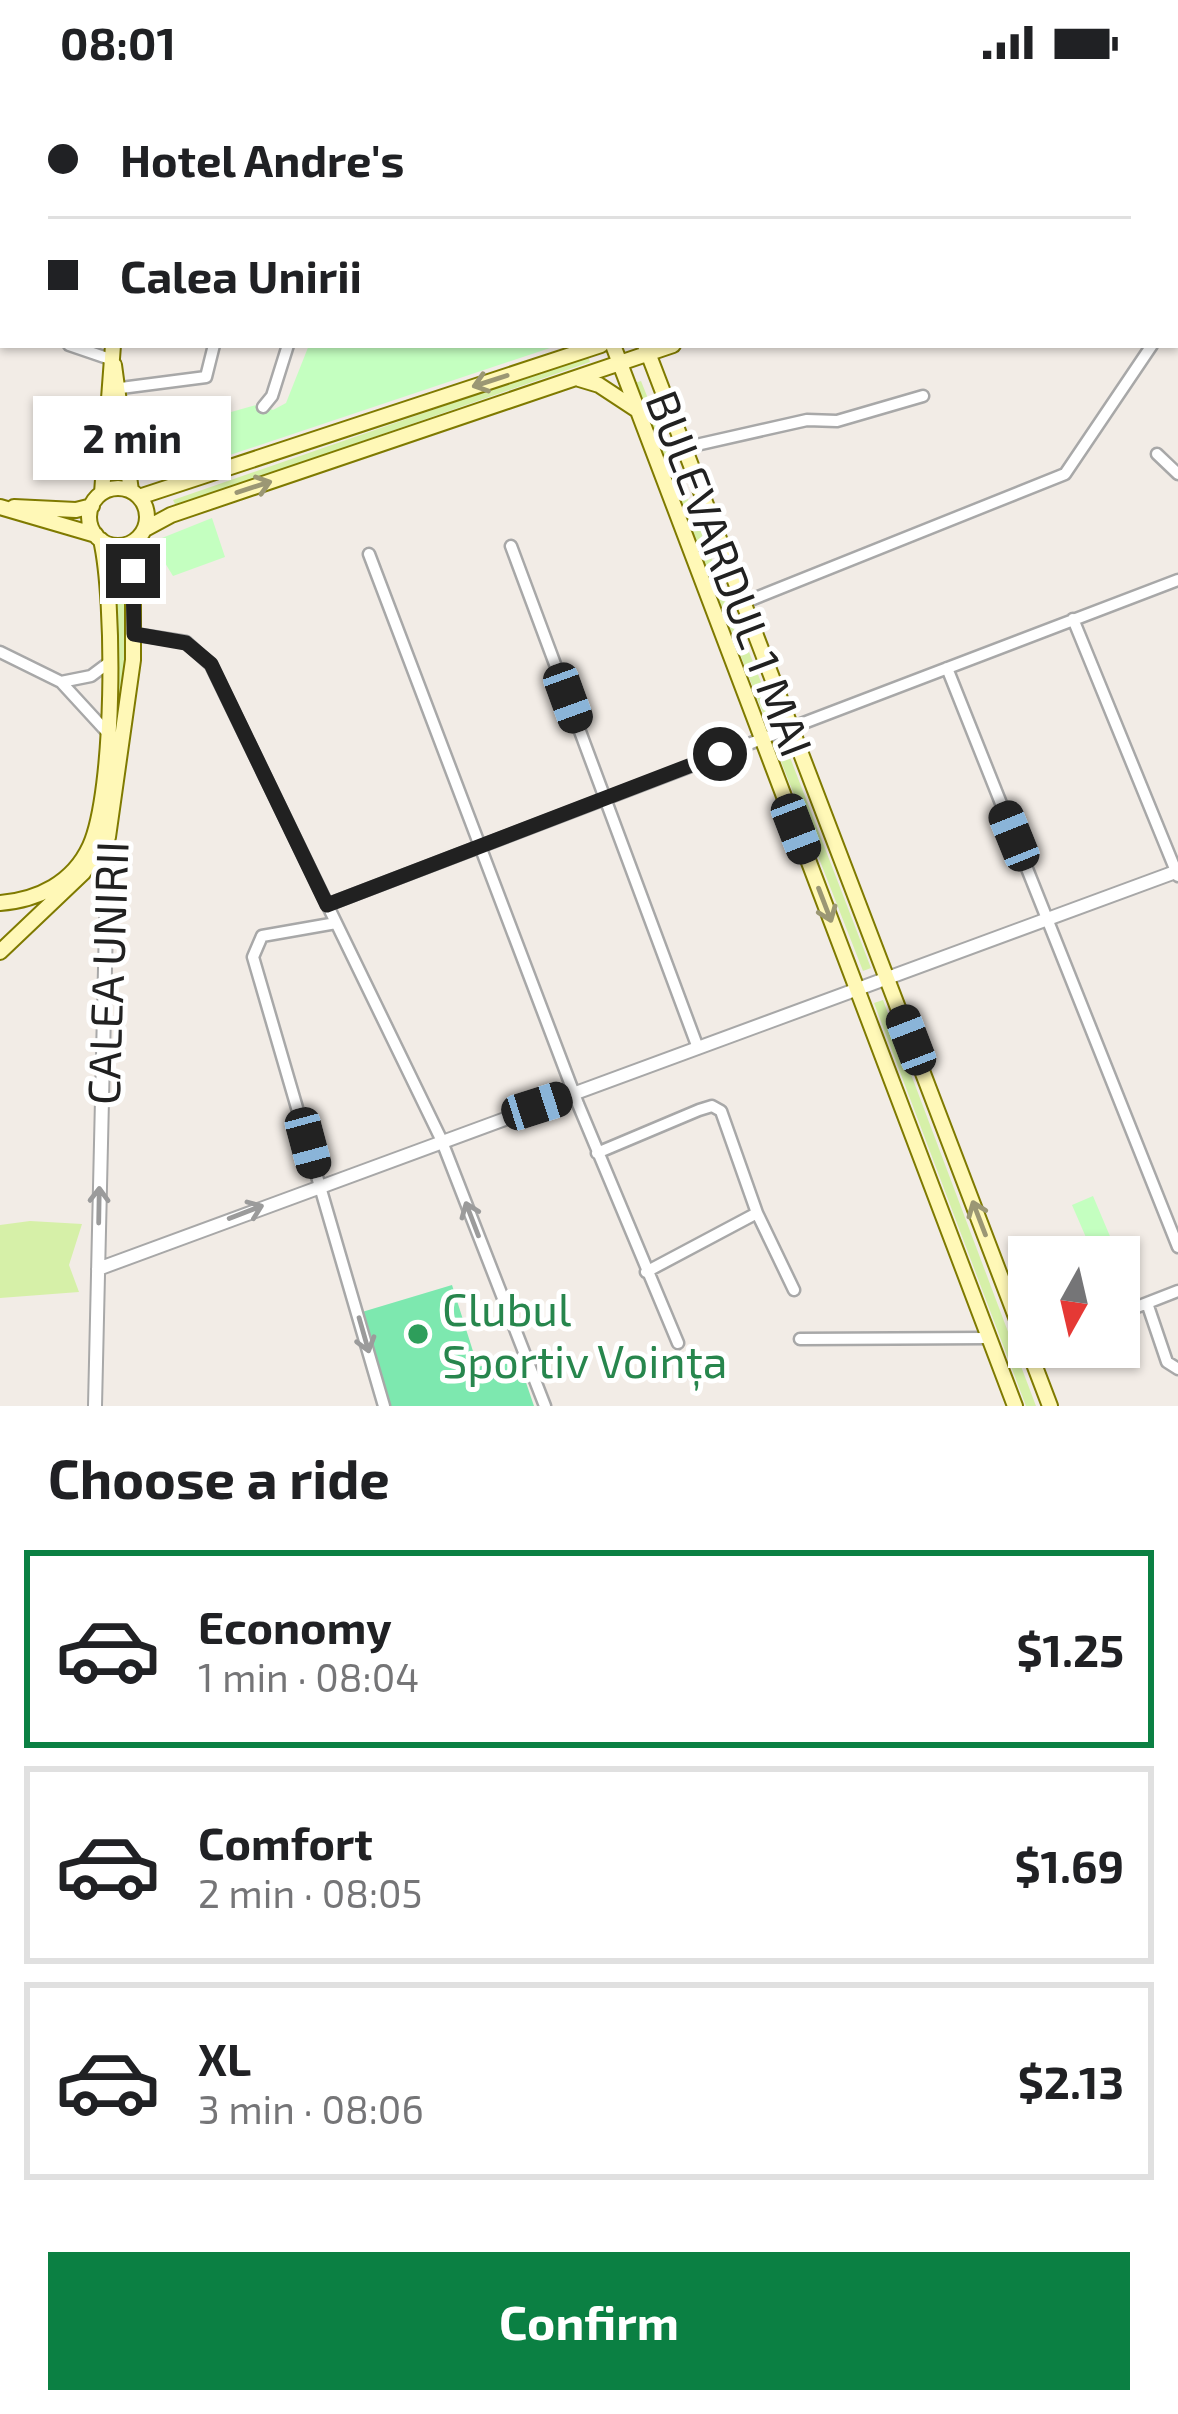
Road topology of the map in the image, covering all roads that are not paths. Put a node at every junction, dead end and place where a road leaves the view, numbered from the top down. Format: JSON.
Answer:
{"nodes":[{"id":1,"x":213,"y":348,"type":"edge"},
{"id":2,"x":287,"y":348,"type":"edge"},
{"id":3,"x":592,"y":348,"type":"edge"},
{"id":4,"x":614,"y":348,"type":"edge"},
{"id":5,"x":1150,"y":348,"type":"edge"},
{"id":6,"x":646,"y":350,"type":"edge"},
{"id":7,"x":113,"y":352,"type":"edge"},
{"id":8,"x":621,"y":365,"type":"junction"},
{"id":9,"x":579,"y":379,"type":"junction"},
{"id":10,"x":121,"y":388,"type":"junction"},
{"id":11,"x":922,"y":396,"type":"dead end"},
{"id":12,"x":263,"y":406,"type":"dead end"},
{"id":13,"x":638,"y":410,"type":"junction"},
{"id":14,"x":683,"y":448,"type":"junction"},
{"id":15,"x":1157,"y":454,"type":"dead end"},
{"id":16,"x":1178,"y":474,"type":"edge"},
{"id":17,"x":135,"y":494,"type":"junction"},
{"id":18,"x":97,"y":499,"type":"junction"},
{"id":19,"x":145,"y":529,"type":"junction"},
{"id":20,"x":99,"y":537,"type":"junction"},
{"id":21,"x":133,"y":542,"type":"junction"},
{"id":22,"x":511,"y":546,"type":"dead end"},
{"id":23,"x":369,"y":554,"type":"dead end"},
{"id":24,"x":1178,"y":580,"type":"edge"},
{"id":25,"x":743,"y":603,"type":"junction"},
{"id":26,"x":1073,"y":619,"type":"junction"},
{"id":27,"x":134,"y":634,"type":"junction"},
{"id":28,"x":0,"y":652,"type":"edge"},
{"id":29,"x":107,"y":664,"type":"junction"},
{"id":30,"x":947,"y":668,"type":"junction"},
{"id":31,"x":61,"y":682,"type":"junction"},
{"id":32,"x":790,"y":728,"type":"junction"},
{"id":33,"x":106,"y":730,"type":"junction"},
{"id":34,"x":762,"y":739,"type":"junction"},
{"id":35,"x":605,"y":799,"type":"junction"},
{"id":36,"x":102,"y":834,"type":"junction"},
{"id":37,"x":482,"y":844,"type":"junction"},
{"id":38,"x":1177,"y":873,"type":"edge"},
{"id":39,"x":0,"y":903,"type":"edge"},
{"id":40,"x":327,"y":905,"type":"junction"},
{"id":41,"x":1047,"y":920,"type":"junction"},
{"id":42,"x":336,"y":923,"type":"junction"},
{"id":43,"x":0,"y":952,"type":"edge"},
{"id":44,"x":887,"y":976,"type":"junction"},
{"id":45,"x":856,"y":988,"type":"junction"},
{"id":46,"x":698,"y":1048,"type":"junction"},
{"id":47,"x":574,"y":1094,"type":"junction"},
{"id":48,"x":441,"y":1139,"type":"junction"},
{"id":49,"x":597,"y":1153,"type":"junction"},
{"id":50,"x":320,"y":1183,"type":"junction"},
{"id":51,"x":757,"y":1213,"type":"junction"},
{"id":52,"x":1178,"y":1247,"type":"edge"},
{"id":53,"x":98,"y":1269,"type":"junction"},
{"id":54,"x":646,"y":1272,"type":"junction"},
{"id":55,"x":794,"y":1290,"type":"dead end"},
{"id":56,"x":1178,"y":1291,"type":"edge"},
{"id":57,"x":1008,"y":1292,"type":"edge"},
{"id":58,"x":1147,"y":1303,"type":"junction"},
{"id":59,"x":1140,"y":1306,"type":"edge"},
{"id":60,"x":989,"y":1338,"type":"junction"},
{"id":61,"x":800,"y":1340,"type":"dead end"},
{"id":62,"x":678,"y":1343,"type":"dead end"},
{"id":63,"x":1036,"y":1368,"type":"edge"},
{"id":64,"x":1178,"y":1369,"type":"edge"},
{"id":65,"x":95,"y":1406,"type":"edge"},
{"id":66,"x":384,"y":1406,"type":"edge"},
{"id":67,"x":545,"y":1406,"type":"edge"},
{"id":68,"x":1015,"y":1406,"type":"edge"},
{"id":69,"x":1050,"y":1406,"type":"edge"}],
"edges":[{"from":1,"to":10,"type":"street"},
{"from":2,"to":12,"type":"street"},
{"from":3,"to":17,"type":"main road","one_way":true},
{"from":4,"to":8,"type":"main road","name":"BULEVARDUL 1 MAI"},
{"from":5,"to":25,"type":"street"},
{"from":6,"to":8,"type":"main road"},
{"from":6,"to":14,"type":"main road","name":"BULEVARDUL 1 MAI"},
{"from":7,"to":10,"type":"main road"},
{"from":7,"to":18,"type":"main road"},
{"from":8,"to":9,"type":"main road"},
{"from":8,"to":13,"type":"main road","name":"BULEVARDUL 1 MAI"},
{"from":9,"to":13,"type":"main road"},
{"from":19,"to":9,"type":"main road","one_way":true},
{"from":10,"to":17,"type":"main road"},
{"from":11,"to":14,"type":"street"},
{"from":13,"to":34,"type":"main road","name":"BULEVARDUL 1 MAI"},
{"from":14,"to":25,"type":"main road","name":"BULEVARDUL 1 MAI"},
{"from":15,"to":16,"type":"street"},
{"from":17,"to":18,"type":"main road"},
{"from":17,"to":19,"type":"main road"},
{"from":18,"to":20,"type":"main road"},
{"from":18,"to":20,"type":"main road"},
{"from":19,"to":21,"type":"main road"},
{"from":20,"to":21,"type":"main road"},
{"from":20,"to":29,"type":"main road","name":"CALEA UNIRII"},
{"from":21,"to":27,"type":"main road","name":"CALEA UNIRII"},
{"from":22,"to":35,"type":"street"},
{"from":23,"to":37,"type":"street"},
{"from":24,"to":26,"type":"street"},
{"from":25,"to":32,"type":"main road","name":"BULEVARDUL 1 MAI"},
{"from":26,"to":30,"type":"street"},
{"from":26,"to":38,"type":"street"},
{"from":27,"to":36,"type":"main road","name":"CALEA UNIRII"},
{"from":27,"to":40,"type":"street"},
{"from":28,"to":31,"type":"street"},
{"from":29,"to":31,"type":"street"},
{"from":29,"to":33,"type":"main road","name":"CALEA UNIRII"},
{"from":30,"to":32,"type":"street"},
{"from":30,"to":41,"type":"street"},
{"from":31,"to":33,"type":"street"},
{"from":32,"to":34,"type":"street"},
{"from":32,"to":44,"type":"main road","name":"BULEVARDUL 1 MAI"},
{"from":33,"to":36,"type":"main road","name":"CALEA UNIRII"},
{"from":34,"to":35,"type":"street"},
{"from":34,"to":45,"type":"main road","name":"BULEVARDUL 1 MAI","one_way":true},
{"from":35,"to":37,"type":"street"},
{"from":35,"to":46,"type":"street"},
{"from":36,"to":39,"type":"main road"},
{"from":36,"to":43,"type":"main road"},
{"from":53,"to":36,"type":"street","name":"CALEA UNIRII","one_way":true},
{"from":37,"to":40,"type":"street"},
{"from":37,"to":47,"type":"street"},
{"from":38,"to":41,"type":"street"},
{"from":40,"to":42,"type":"street"},
{"from":41,"to":44,"type":"street"},
{"from":41,"to":52,"type":"street"},
{"from":42,"to":48,"type":"street"},
{"from":42,"to":50,"type":"street"},
{"from":44,"to":45,"type":"street"},
{"from":57,"to":44,"type":"main road","name":"BULEVARDUL 1 MAI","one_way":true},
{"from":45,"to":46,"type":"street"},
{"from":45,"to":60,"type":"main road","name":"BULEVARDUL 1 MAI"},
{"from":46,"to":47,"type":"street"},
{"from":47,"to":48,"type":"street"},
{"from":47,"to":49,"type":"street"},
{"from":48,"to":50,"type":"street"},
{"from":67,"to":48,"type":"street","one_way":true},
{"from":49,"to":51,"type":"street"},
{"from":49,"to":54,"type":"street"},
{"from":53,"to":50,"type":"street","one_way":true},
{"from":50,"to":66,"type":"street","one_way":true},
{"from":51,"to":54,"type":"street"},
{"from":51,"to":55,"type":"street"},
{"from":53,"to":65,"type":"street","name":"CALEA UNIRII"},
{"from":54,"to":62,"type":"street"},
{"from":56,"to":58,"type":"street"},
{"from":58,"to":59,"type":"street"},
{"from":58,"to":64,"type":"street"},
{"from":60,"to":61,"type":"street"},
{"from":60,"to":68,"type":"main road","name":"BULEVARDUL 1 MAI"},
{"from":63,"to":69,"type":"main road","name":"BULEVARDUL 1 MAI"}]}
